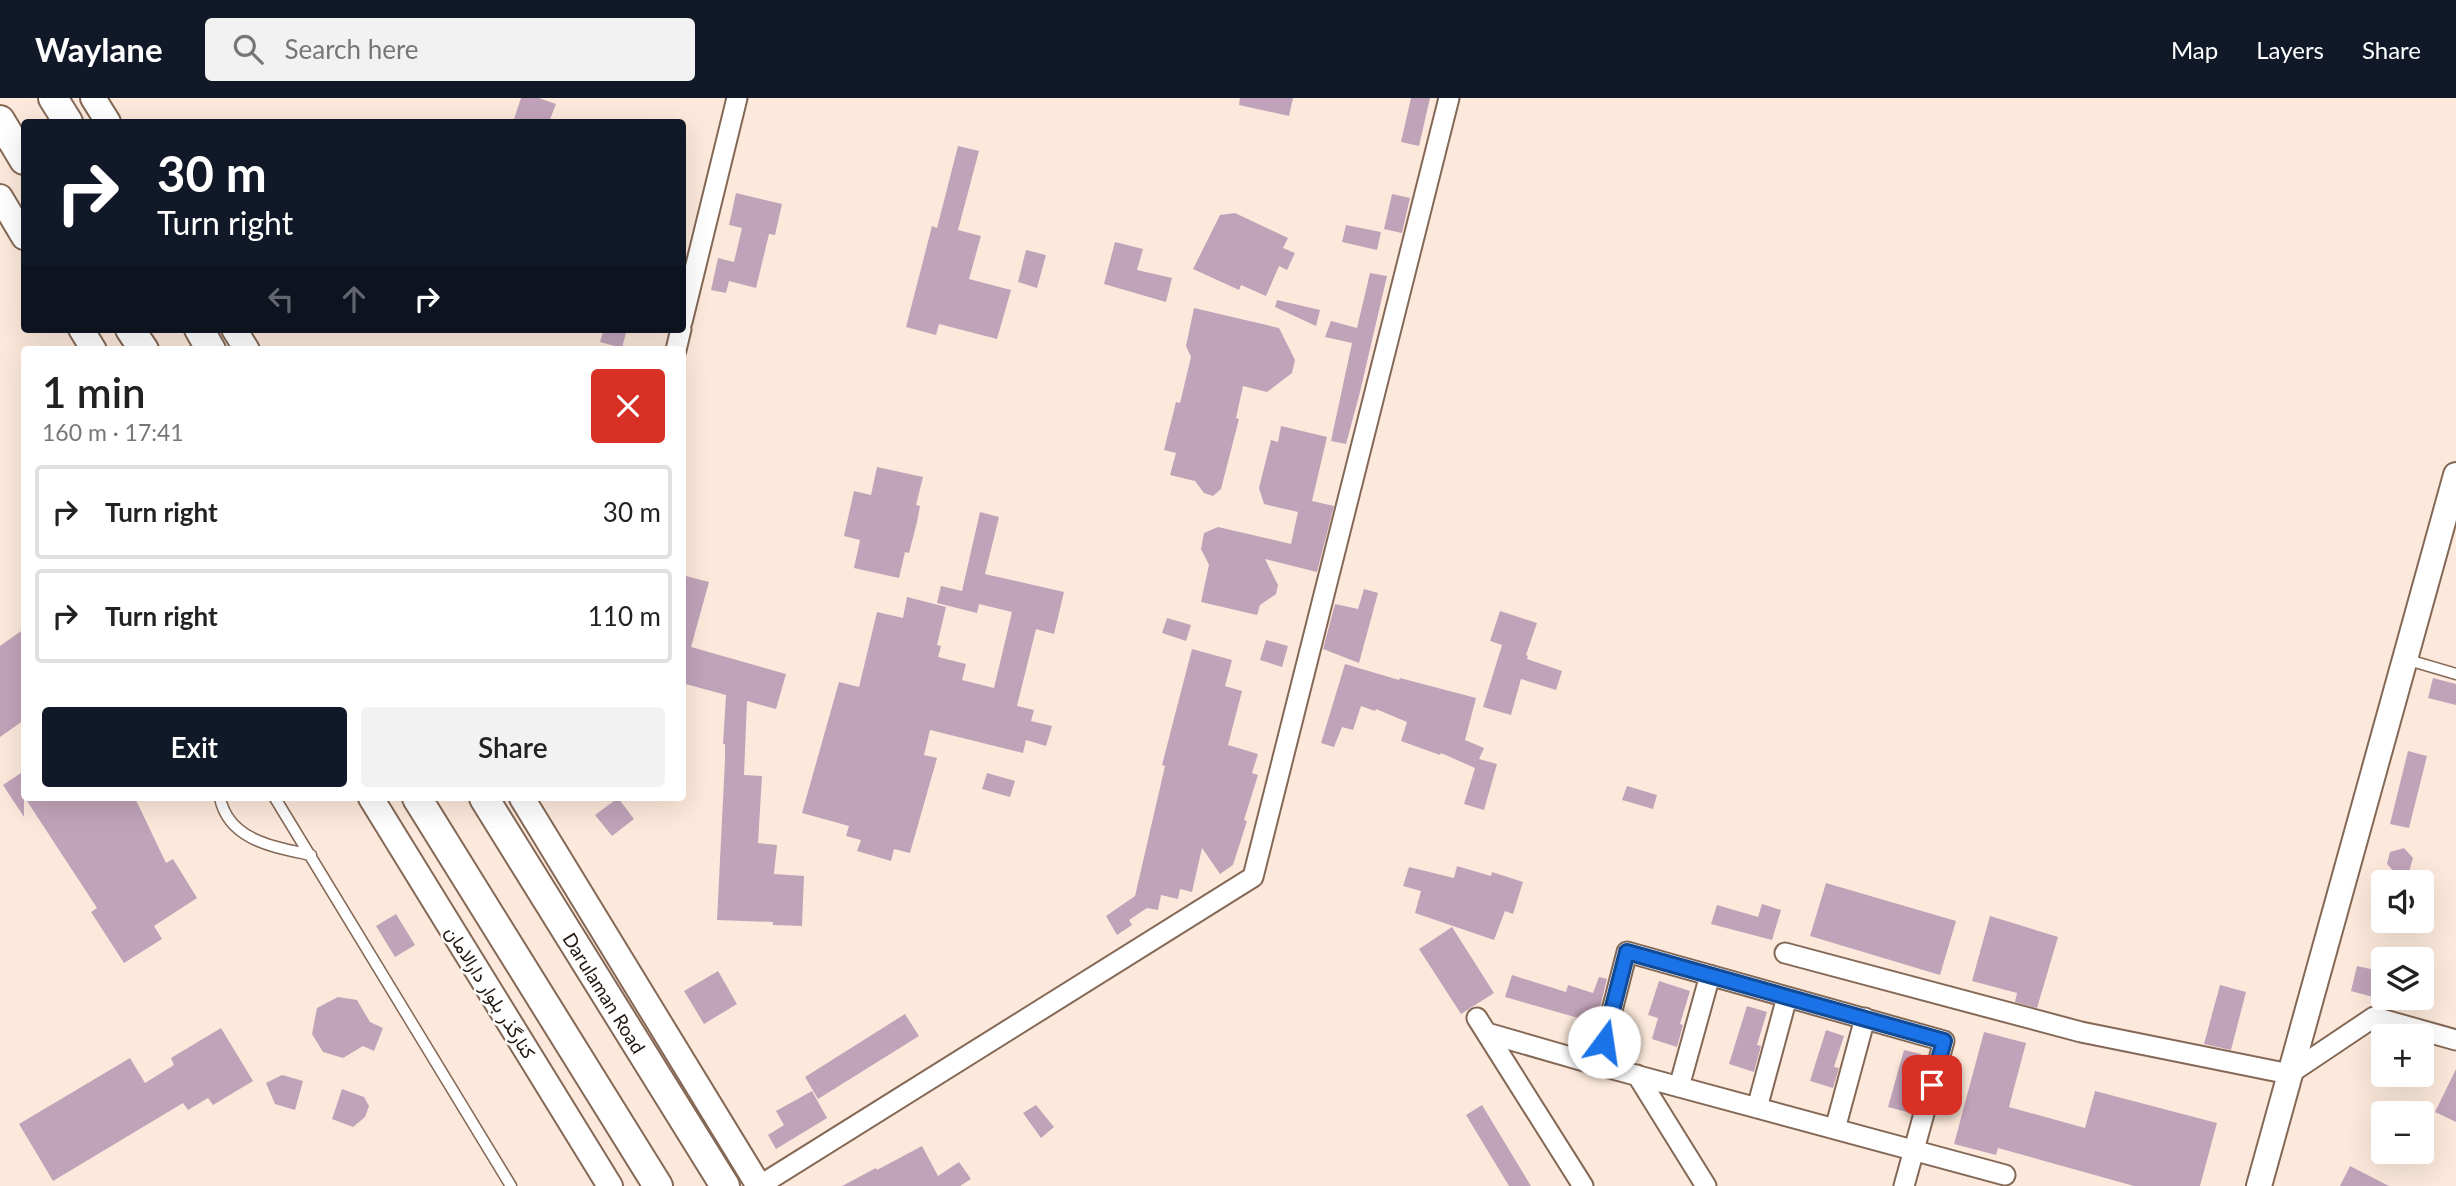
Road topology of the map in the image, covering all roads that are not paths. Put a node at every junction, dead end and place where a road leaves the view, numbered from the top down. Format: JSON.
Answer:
{"nodes":[{"id":1,"x":53,"y":98,"type":"edge"},
{"id":2,"x":93,"y":98,"type":"edge"},
{"id":3,"x":737,"y":98,"type":"edge"},
{"id":4,"x":1449,"y":98,"type":"edge"},
{"id":5,"x":66,"y":119,"type":"edge"},
{"id":6,"x":106,"y":119,"type":"edge"},
{"id":7,"x":0,"y":121,"type":"edge"},
{"id":8,"x":21,"y":155,"type":"edge"},
{"id":9,"x":0,"y":197,"type":"edge"},
{"id":10,"x":21,"y":232,"type":"edge"},
{"id":11,"x":686,"y":306,"type":"edge"},
{"id":12,"x":2456,"y":475,"type":"edge"},
{"id":13,"x":2405,"y":659,"type":"junction"},
{"id":14,"x":2456,"y":674,"type":"edge"},
{"id":15,"x":221,"y":801,"type":"edge"},
{"id":16,"x":277,"y":801,"type":"edge"},
{"id":17,"x":373,"y":801,"type":"edge"},
{"id":18,"x":419,"y":801,"type":"edge"},
{"id":19,"x":486,"y":801,"type":"edge"},
{"id":20,"x":524,"y":801,"type":"edge"},
{"id":21,"x":311,"y":855,"type":"junction"},
{"id":22,"x":1784,"y":953,"type":"dead end"},
{"id":23,"x":1710,"y":975,"type":"junction"},
{"id":24,"x":1787,"y":997,"type":"junction"},
{"id":25,"x":1865,"y":1018,"type":"junction"},
{"id":26,"x":2456,"y":1040,"type":"edge"},
{"id":27,"x":1598,"y":1065,"type":"junction"},
{"id":28,"x":2289,"y":1074,"type":"junction"},
{"id":29,"x":1637,"y":1075,"type":"junction"},
{"id":30,"x":1679,"y":1087,"type":"junction"},
{"id":31,"x":1757,"y":1108,"type":"junction"},
{"id":32,"x":1835,"y":1129,"type":"junction"},
{"id":33,"x":1914,"y":1151,"type":"junction"},
{"id":34,"x":2005,"y":1175,"type":"dead end"},
{"id":35,"x":511,"y":1186,"type":"edge"},
{"id":36,"x":610,"y":1186,"type":"edge"},
{"id":37,"x":658,"y":1186,"type":"edge"},
{"id":38,"x":725,"y":1186,"type":"edge"},
{"id":39,"x":759,"y":1186,"type":"edge"},
{"id":40,"x":1583,"y":1186,"type":"edge"},
{"id":41,"x":1706,"y":1186,"type":"edge"},
{"id":42,"x":1904,"y":1186,"type":"edge"},
{"id":43,"x":2259,"y":1186,"type":"edge"}],
"edges":[{"from":1,"to":5,"type":"main road"},
{"from":2,"to":6,"type":"street"},
{"from":3,"to":11,"type":"street"},
{"from":4,"to":39,"type":"street"},
{"from":7,"to":8,"type":"main road"},
{"from":9,"to":10,"type":"street"},
{"from":12,"to":13,"type":"street"},
{"from":13,"to":14,"type":"lane"},
{"from":13,"to":28,"type":"street"},
{"from":15,"to":21,"type":"lane"},
{"from":16,"to":21,"type":"lane"},
{"from":17,"to":36,"type":"street","name":"کنارگذر بلوار دارالامان"},
{"from":18,"to":37,"type":"main road"},
{"from":19,"to":38,"type":"main road","name":"Darulaman Road"},
{"from":20,"to":39,"type":"street"},
{"from":21,"to":35,"type":"lane"},
{"from":22,"to":28,"type":"street"},
{"from":23,"to":24,"type":"street"},
{"from":23,"to":27,"type":"street"},
{"from":23,"to":30,"type":"street"},
{"from":24,"to":25,"type":"street"},
{"from":24,"to":31,"type":"street"},
{"from":25,"to":32,"type":"street"},
{"from":25,"to":33,"type":"street"},
{"from":26,"to":28,"type":"street"},
{"from":27,"to":29,"type":"street"},
{"from":27,"to":40,"type":"street"},
{"from":28,"to":43,"type":"street"},
{"from":29,"to":30,"type":"street"},
{"from":29,"to":41,"type":"street"},
{"from":30,"to":31,"type":"street"},
{"from":31,"to":32,"type":"street"},
{"from":32,"to":33,"type":"street"},
{"from":33,"to":34,"type":"street"},
{"from":33,"to":42,"type":"street"}]}
